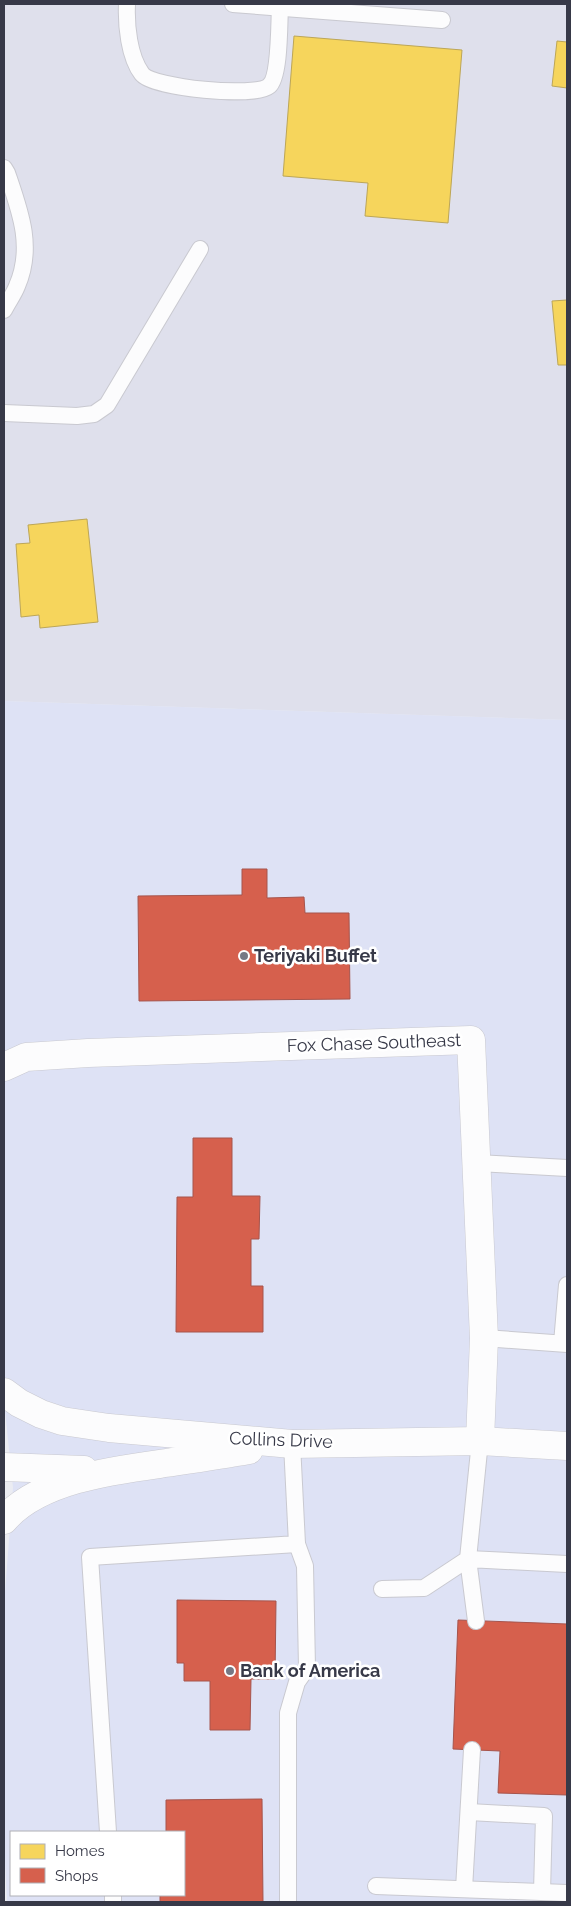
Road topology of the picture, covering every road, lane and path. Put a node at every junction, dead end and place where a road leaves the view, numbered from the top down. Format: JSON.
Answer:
{"nodes":[{"id":1,"x":127,"y":4,"type":"edge"},
{"id":2,"x":233,"y":4,"type":"edge"},
{"id":3,"x":280,"y":7,"type":"junction"},
{"id":4,"x":442,"y":20,"type":"dead end"},
{"id":5,"x":4,"y":168,"type":"edge"},
{"id":6,"x":200,"y":249,"type":"dead end"},
{"id":7,"x":4,"y":310,"type":"edge"},
{"id":8,"x":4,"y":413,"type":"edge"},
{"id":9,"x":11,"y":1058,"type":"edge"},
{"id":10,"x":476,"y":1163,"type":"junction"},
{"id":11,"x":567,"y":1168,"type":"edge"},
{"id":12,"x":567,"y":1285,"type":"edge"},
{"id":13,"x":484,"y":1338,"type":"junction"},
{"id":14,"x":565,"y":1344,"type":"edge"},
{"id":15,"x":4,"y":1392,"type":"edge"},
{"id":16,"x":480,"y":1441,"type":"junction"},
{"id":17,"x":292,"y":1444,"type":"junction"},
{"id":18,"x":567,"y":1446,"type":"edge"},
{"id":19,"x":4,"y":1467,"type":"edge"},
{"id":20,"x":115,"y":1470,"type":"junction"},
{"id":21,"x":4,"y":1520,"type":"edge"},
{"id":22,"x":296,"y":1544,"type":"junction"},
{"id":23,"x":468,"y":1559,"type":"junction"},
{"id":24,"x":567,"y":1564,"type":"edge"},
{"id":25,"x":382,"y":1589,"type":"dead end"},
{"id":26,"x":476,"y":1621,"type":"dead end"},
{"id":27,"x":472,"y":1750,"type":"dead end"},
{"id":28,"x":469,"y":1812,"type":"junction"},
{"id":29,"x":108,"y":1831,"type":"edge"},
{"id":30,"x":376,"y":1886,"type":"dead end"},
{"id":31,"x":464,"y":1889,"type":"junction"},
{"id":32,"x":542,"y":1892,"type":"junction"},
{"id":33,"x":567,"y":1893,"type":"edge"},
{"id":34,"x":288,"y":1902,"type":"edge"}],
"edges":[{"from":1,"to":3,"type":"lane"},
{"from":2,"to":3,"type":"lane"},
{"from":3,"to":4,"type":"lane"},
{"from":5,"to":7,"type":"lane"},
{"from":6,"to":8,"type":"lane"},
{"from":9,"to":10,"type":"street","name":"Fox Chase Southeast"},
{"from":10,"to":11,"type":"lane"},
{"from":10,"to":13,"type":"street","name":"Fox Chase Southeast"},
{"from":12,"to":14,"type":"lane"},
{"from":13,"to":14,"type":"lane"},
{"from":13,"to":16,"type":"street","name":"Fox Chase Southeast"},
{"from":15,"to":17,"type":"street","name":"Collins Drive"},
{"from":16,"to":17,"type":"street","name":"Collins Drive"},
{"from":16,"to":18,"type":"street","name":"Collins Drive"},
{"from":16,"to":23,"type":"lane"},
{"from":17,"to":20,"type":"street"},
{"from":17,"to":22,"type":"lane"},
{"from":19,"to":20,"type":"street"},
{"from":20,"to":21,"type":"street"},
{"from":22,"to":29,"type":"lane"},
{"from":22,"to":34,"type":"lane"},
{"from":23,"to":24,"type":"lane"},
{"from":23,"to":25,"type":"lane"},
{"from":23,"to":26,"type":"lane"},
{"from":27,"to":28,"type":"lane"},
{"from":28,"to":31,"type":"lane"},
{"from":28,"to":32,"type":"lane"},
{"from":30,"to":31,"type":"lane"},
{"from":31,"to":32,"type":"lane"},
{"from":32,"to":33,"type":"lane"}]}
